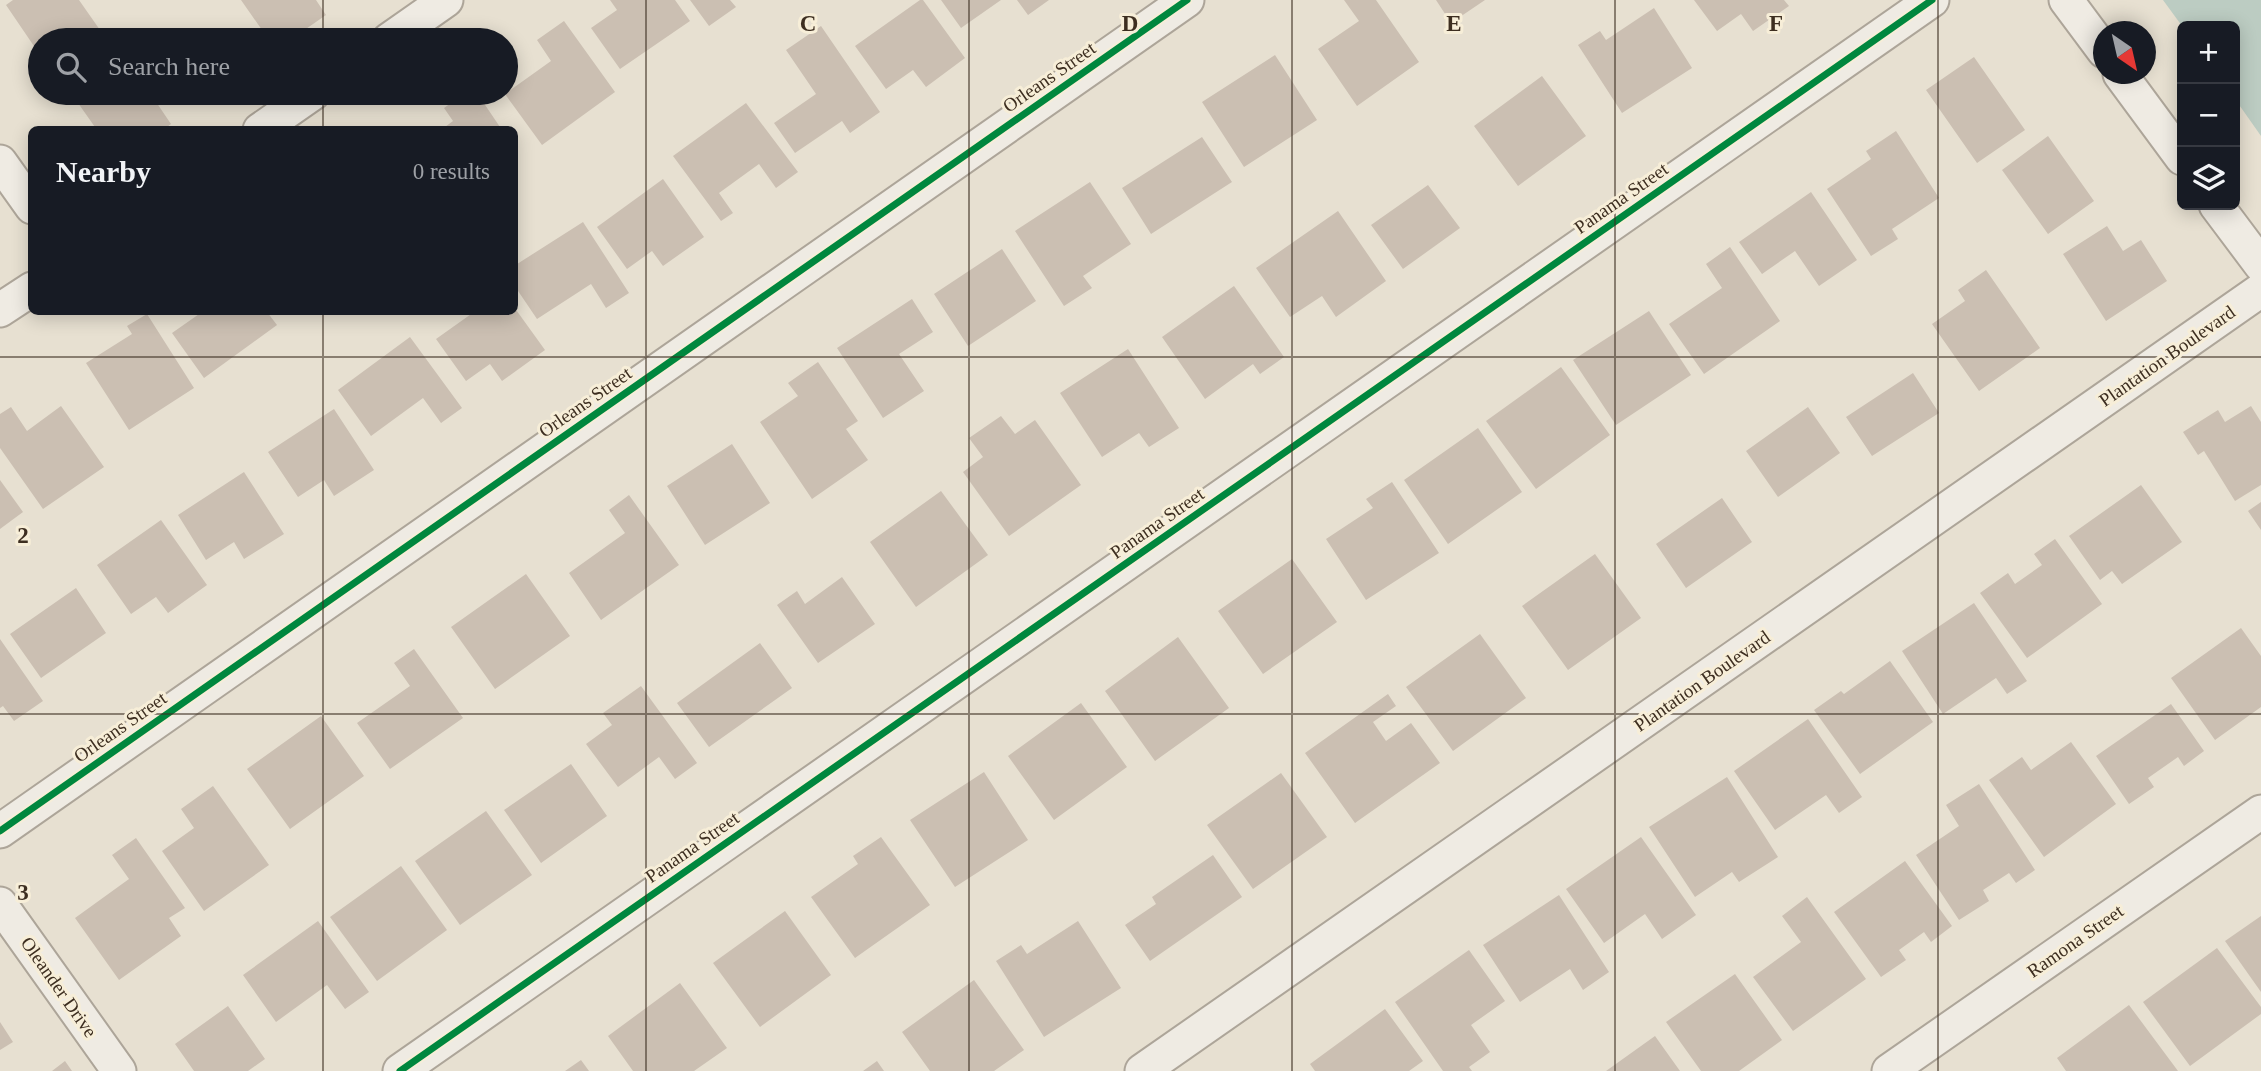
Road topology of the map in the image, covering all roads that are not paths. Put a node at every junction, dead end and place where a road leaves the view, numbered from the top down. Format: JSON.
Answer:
{"nodes":[{"id":1,"x":1187,"y":0,"type":"edge"},
{"id":2,"x":1932,"y":0,"type":"edge"},
{"id":3,"x":2066,"y":0,"type":"edge"},
{"id":4,"x":429,"y":5,"type":"edge"},
{"id":5,"x":403,"y":28,"type":"edge"},
{"id":6,"x":2093,"y":36,"type":"edge"},
{"id":7,"x":2127,"y":84,"type":"edge"},
{"id":8,"x":296,"y":105,"type":"edge"},
{"id":9,"x":267,"y":126,"type":"edge"},
{"id":10,"x":2177,"y":151,"type":"edge"},
{"id":11,"x":0,"y":162,"type":"edge"},
{"id":12,"x":28,"y":201,"type":"edge"},
{"id":13,"x":2220,"y":210,"type":"edge"},
{"id":14,"x":2261,"y":265,"type":"edge"},
{"id":15,"x":2261,"y":290,"type":"edge"},
{"id":16,"x":28,"y":292,"type":"edge"},
{"id":17,"x":0,"y":310,"type":"edge"},
{"id":18,"x":2261,"y":812,"type":"edge"},
{"id":19,"x":0,"y":831,"type":"edge"},
{"id":20,"x":0,"y":904,"type":"edge"},
{"id":21,"x":119,"y":1071,"type":"edge"},
{"id":22,"x":400,"y":1071,"type":"edge"},
{"id":23,"x":1142,"y":1071,"type":"edge"},
{"id":24,"x":1889,"y":1071,"type":"edge"}],
"edges":[{"from":1,"to":19,"type":"street","name":"Orleans Street"},
{"from":2,"to":22,"type":"street","name":"Panama Street"},
{"from":3,"to":6,"type":"street"},
{"from":4,"to":5,"type":"street"},
{"from":7,"to":10,"type":"street"},
{"from":8,"to":9,"type":"street"},
{"from":11,"to":12,"type":"street"},
{"from":13,"to":14,"type":"street"},
{"from":15,"to":23,"type":"street","name":"Plantation Boulevard"},
{"from":16,"to":17,"type":"street"},
{"from":18,"to":24,"type":"street","name":"Ramona Street"},
{"from":20,"to":21,"type":"street","name":"Oleander Drive"}]}
